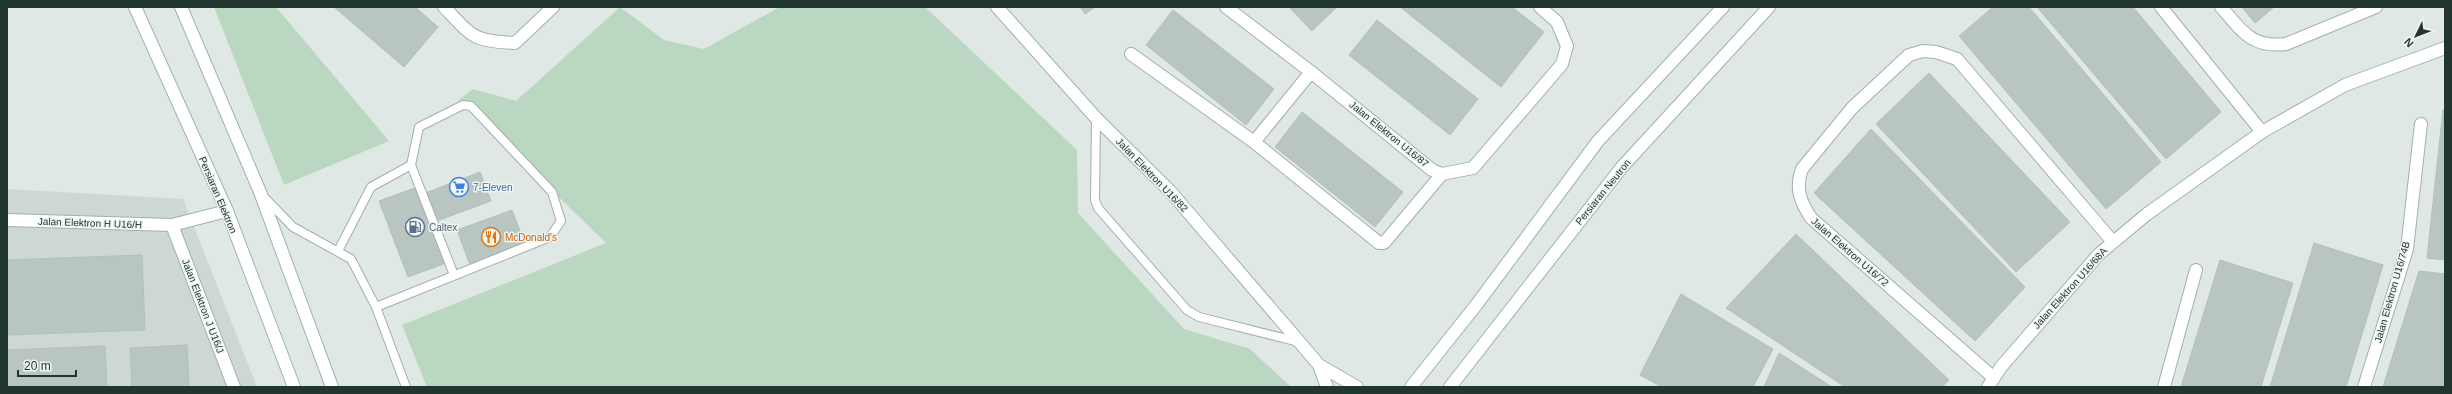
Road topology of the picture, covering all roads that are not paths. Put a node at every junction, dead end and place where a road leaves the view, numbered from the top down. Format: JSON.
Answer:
{"nodes":[{"id":1,"x":135,"y":7,"type":"edge"},
{"id":2,"x":181,"y":7,"type":"edge"},
{"id":3,"x":444,"y":7,"type":"edge"},
{"id":4,"x":553,"y":7,"type":"edge"},
{"id":5,"x":997,"y":7,"type":"edge"},
{"id":6,"x":1226,"y":7,"type":"edge"},
{"id":7,"x":1540,"y":7,"type":"edge"},
{"id":8,"x":1723,"y":7,"type":"edge"},
{"id":9,"x":1769,"y":7,"type":"edge"},
{"id":10,"x":2161,"y":7,"type":"edge"},
{"id":11,"x":2221,"y":7,"type":"edge"},
{"id":12,"x":2376,"y":7,"type":"edge"},
{"id":13,"x":2445,"y":48,"type":"edge"},
{"id":14,"x":1131,"y":54,"type":"dead end"},
{"id":15,"x":1311,"y":72,"type":"junction"},
{"id":16,"x":1096,"y":118,"type":"junction"},
{"id":17,"x":2421,"y":124,"type":"dead end"},
{"id":18,"x":2262,"y":132,"type":"junction"},
{"id":19,"x":1254,"y":142,"type":"junction"},
{"id":20,"x":411,"y":165,"type":"junction"},
{"id":21,"x":1442,"y":174,"type":"junction"},
{"id":22,"x":260,"y":192,"type":"junction"},
{"id":23,"x":227,"y":211,"type":"junction"},
{"id":24,"x":7,"y":220,"type":"edge"},
{"id":25,"x":172,"y":225,"type":"junction"},
{"id":26,"x":2113,"y":242,"type":"junction"},
{"id":27,"x":338,"y":251,"type":"junction"},
{"id":28,"x":2196,"y":270,"type":"dead end"},
{"id":29,"x":454,"y":275,"type":"junction"},
{"id":30,"x":376,"y":307,"type":"junction"},
{"id":31,"x":1300,"y":342,"type":"junction"},
{"id":32,"x":1319,"y":365,"type":"junction"},
{"id":33,"x":1991,"y":382,"type":"edge"},
{"id":34,"x":234,"y":387,"type":"edge"},
{"id":35,"x":294,"y":387,"type":"edge"},
{"id":36,"x":332,"y":387,"type":"edge"},
{"id":37,"x":406,"y":387,"type":"edge"},
{"id":38,"x":1327,"y":387,"type":"edge"},
{"id":39,"x":1357,"y":387,"type":"edge"},
{"id":40,"x":1410,"y":387,"type":"edge"},
{"id":41,"x":1450,"y":387,"type":"edge"},
{"id":42,"x":2164,"y":387,"type":"edge"},
{"id":43,"x":2364,"y":387,"type":"edge"}],
"edges":[{"from":1,"to":23,"type":"street","name":"Persiaran Elektron"},
{"from":2,"to":22,"type":"street"},
{"from":3,"to":4,"type":"street"},
{"from":5,"to":16,"type":"street","name":"Jalan Elektron U16/82"},
{"from":6,"to":15,"type":"street","name":"Jalan Elektron U16/87"},
{"from":7,"to":21,"type":"street"},
{"from":8,"to":40,"type":"street"},
{"from":9,"to":41,"type":"street","name":"Persiaran Neutron"},
{"from":10,"to":18,"type":"street"},
{"from":11,"to":12,"type":"street"},
{"from":13,"to":18,"type":"street","name":"Jalan Elektron U16/68A"},
{"from":14,"to":19,"type":"street"},
{"from":15,"to":19,"type":"street"},
{"from":15,"to":21,"type":"street","name":"Jalan Elektron U16/87"},
{"from":16,"to":31,"type":"street","name":"Jalan Elektron U16/82"},
{"from":16,"to":31,"type":"lane"},
{"from":17,"to":43,"type":"street","name":"Jalan Elektron U16/74B"},
{"from":18,"to":26,"type":"street","name":"Jalan Elektron U16/68A"},
{"from":19,"to":21,"type":"street"},
{"from":20,"to":27,"type":"lane"},
{"from":20,"to":29,"type":"lane"},
{"from":20,"to":29,"type":"lane"},
{"from":22,"to":27,"type":"lane"},
{"from":22,"to":36,"type":"street"},
{"from":23,"to":25,"type":"street","name":"Jalan Elektron H U16/H"},
{"from":23,"to":35,"type":"street","name":"Persiaran Elektron"},
{"from":24,"to":25,"type":"street","name":"Jalan Elektron H U16/H"},
{"from":25,"to":34,"type":"street","name":"Jalan Elektron J U16/J"},
{"from":26,"to":33,"type":"street","name":"Jalan Elektron U16/68A"},
{"from":26,"to":33,"type":"street","name":"Jalan Elektron U16/72"},
{"from":27,"to":30,"type":"lane"},
{"from":28,"to":42,"type":"street"},
{"from":29,"to":30,"type":"lane"},
{"from":30,"to":37,"type":"lane"},
{"from":31,"to":32,"type":"street","name":"Jalan Elektron U16/82"},
{"from":32,"to":38,"type":"street"},
{"from":32,"to":39,"type":"street"}]}
